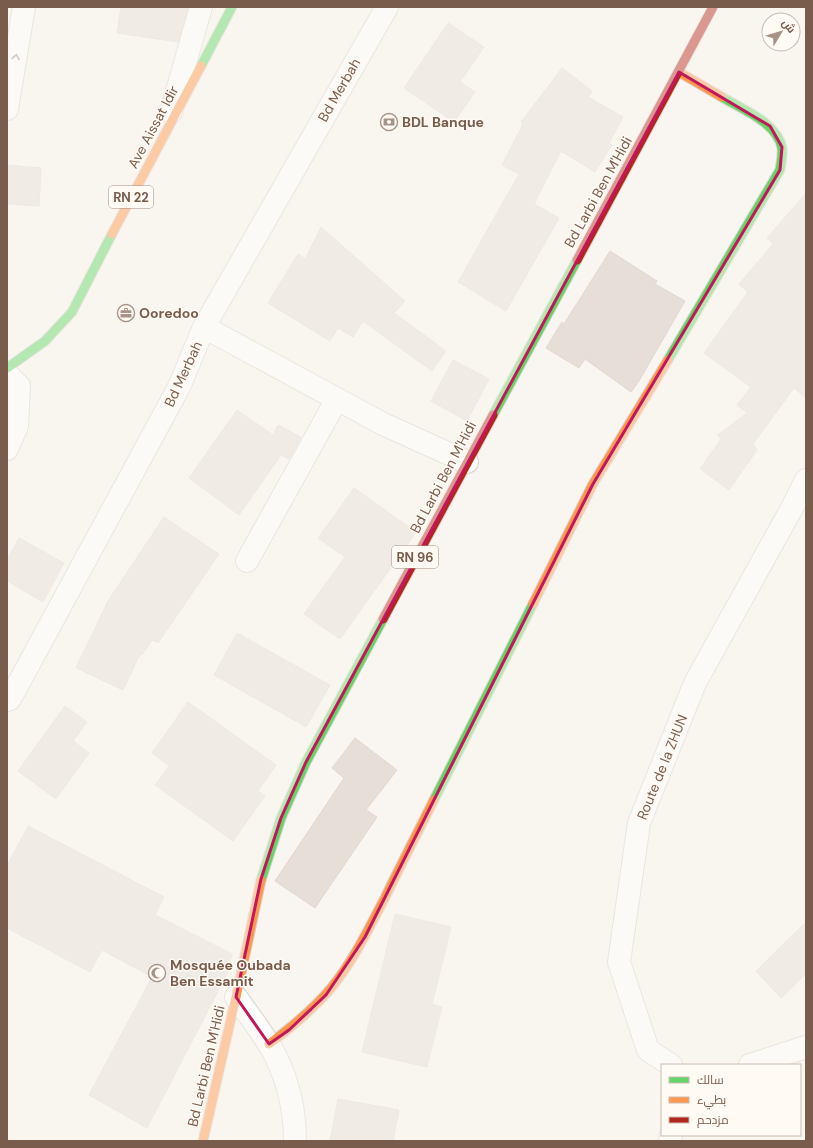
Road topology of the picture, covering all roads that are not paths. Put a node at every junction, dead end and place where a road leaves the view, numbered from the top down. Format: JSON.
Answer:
{"nodes":[{"id":1,"x":24,"y":7,"type":"edge"},
{"id":2,"x":201,"y":7,"type":"edge"},
{"id":3,"x":232,"y":7,"type":"edge"},
{"id":4,"x":387,"y":7,"type":"edge"},
{"id":5,"x":714,"y":7,"type":"edge"},
{"id":6,"x":678,"y":72,"type":"junction"},
{"id":7,"x":7,"y":110,"type":"edge"},
{"id":8,"x":164,"y":134,"type":"junction"},
{"id":9,"x":204,"y":327,"type":"junction"},
{"id":10,"x":7,"y":368,"type":"edge"},
{"id":11,"x":7,"y":374,"type":"edge"},
{"id":12,"x":336,"y":398,"type":"junction"},
{"id":13,"x":7,"y":449,"type":"edge"},
{"id":14,"x":467,"y":462,"type":"junction"},
{"id":15,"x":806,"y":480,"type":"edge"},
{"id":16,"x":246,"y":562,"type":"dead end"},
{"id":17,"x":7,"y":700,"type":"edge"},
{"id":18,"x":236,"y":997,"type":"junction"},
{"id":19,"x":268,"y":1044,"type":"junction"},
{"id":20,"x":806,"y":1048,"type":"edge"},
{"id":21,"x":670,"y":1064,"type":"edge"},
{"id":22,"x":753,"y":1064,"type":"edge"},
{"id":23,"x":203,"y":1141,"type":"edge"},
{"id":24,"x":295,"y":1141,"type":"edge"}],
"edges":[{"from":7,"to":1,"type":"street","one_way":true},
{"from":2,"to":8,"type":"street"},
{"from":3,"to":8,"type":"main road","name":"Ave Aissat Idir","number":"RN 22"},
{"from":4,"to":9,"type":"street","name":"Bd Merbah"},
{"from":5,"to":6,"type":"main road","name":"Bd Larbi Ben M'Hidi","number":"RN 96"},
{"from":6,"to":14,"type":"main road","name":"Bd Larbi Ben M'Hidi","number":"RN 96"},
{"from":6,"to":19,"type":"main road"},
{"from":8,"to":10,"type":"main road","name":"Ave Aissat Idir","number":"RN 22"},
{"from":9,"to":12,"type":"street"},
{"from":9,"to":17,"type":"street","name":"Bd Merbah"},
{"from":11,"to":13,"type":"street"},
{"from":12,"to":14,"type":"street"},
{"from":12,"to":16,"type":"street"},
{"from":14,"to":18,"type":"main road","name":"Bd Larbi Ben M'Hidi","number":"RN 96"},
{"from":15,"to":21,"type":"street","name":"Route de la ZHUN"},
{"from":18,"to":19,"type":"street"},
{"from":18,"to":23,"type":"main road","name":"Bd Larbi Ben M'Hidi","number":"RN 96"},
{"from":19,"to":24,"type":"street"},
{"from":20,"to":22,"type":"street"}]}
